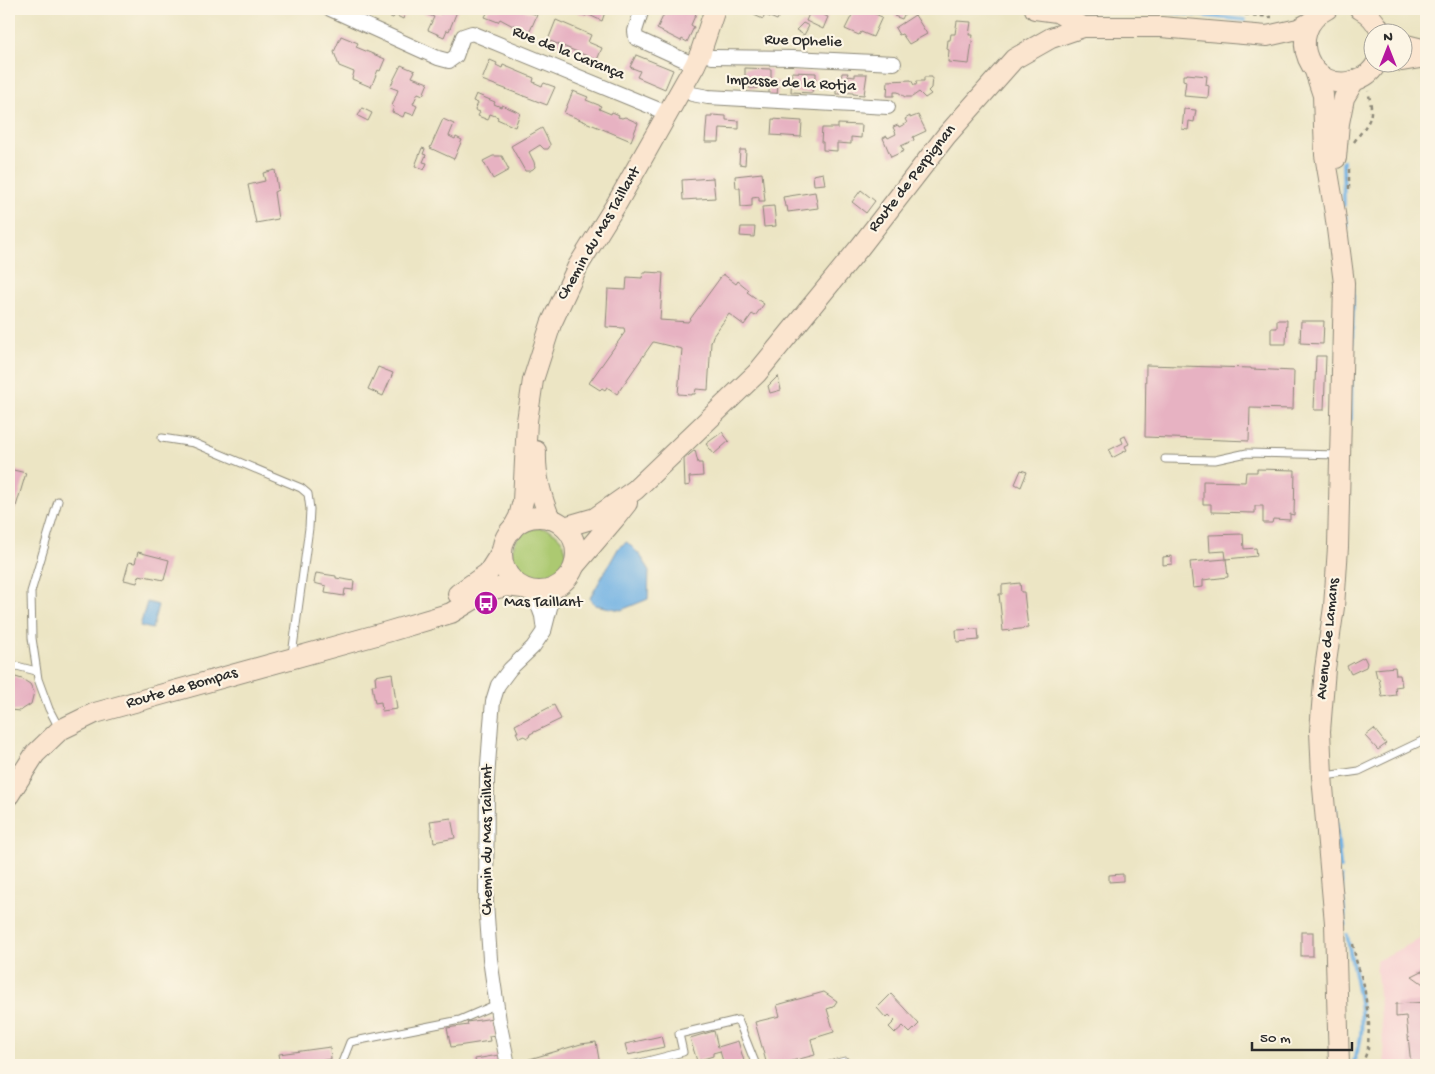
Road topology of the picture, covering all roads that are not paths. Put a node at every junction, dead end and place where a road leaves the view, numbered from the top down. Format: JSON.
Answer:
{"nodes":[{"id":1,"x":330,"y":9,"type":"edge"},
{"id":2,"x":642,"y":9,"type":"edge"},
{"id":3,"x":715,"y":9,"type":"edge"},
{"id":4,"x":728,"y":9,"type":"edge"},
{"id":5,"x":1037,"y":9,"type":"edge"},
{"id":6,"x":1360,"y":9,"type":"edge"},
{"id":7,"x":1319,"y":13,"type":"edge"},
{"id":8,"x":1376,"y":22,"type":"edge"},
{"id":9,"x":1083,"y":27,"type":"junction"},
{"id":10,"x":1270,"y":27,"type":"junction"},
{"id":11,"x":1051,"y":38,"type":"junction"},
{"id":12,"x":1412,"y":46,"type":"edge"},
{"id":13,"x":1426,"y":50,"type":"edge"},
{"id":14,"x":1426,"y":57,"type":"edge"},
{"id":15,"x":1412,"y":59,"type":"edge"},
{"id":16,"x":703,"y":61,"type":"junction"},
{"id":17,"x":894,"y":63,"type":"dead end"},
{"id":18,"x":1312,"y":66,"type":"junction"},
{"id":19,"x":1370,"y":72,"type":"edge"},
{"id":20,"x":1354,"y":81,"type":"junction"},
{"id":21,"x":692,"y":94,"type":"junction"},
{"id":22,"x":888,"y":107,"type":"dead end"},
{"id":23,"x":669,"y":114,"type":"junction"},
{"id":24,"x":1335,"y":212,"type":"junction"},
{"id":25,"x":162,"y":438,"type":"dead end"},
{"id":26,"x":1340,"y":455,"type":"junction"},
{"id":27,"x":1165,"y":459,"type":"dead end"},
{"id":28,"x":636,"y":490,"type":"junction"},
{"id":29,"x":58,"y":501,"type":"dead end"},
{"id":30,"x":557,"y":523,"type":"junction"},
{"id":31,"x":512,"y":530,"type":"junction"},
{"id":32,"x":502,"y":551,"type":"junction"},
{"id":33,"x":575,"y":564,"type":"junction"},
{"id":34,"x":555,"y":588,"type":"junction"},
{"id":35,"x":528,"y":589,"type":"junction"},
{"id":36,"x":544,"y":631,"type":"junction"},
{"id":37,"x":387,"y":632,"type":"junction"},
{"id":38,"x":292,"y":658,"type":"junction"},
{"id":39,"x":9,"y":664,"type":"edge"},
{"id":40,"x":36,"y":672,"type":"junction"},
{"id":41,"x":60,"y":730,"type":"junction"},
{"id":42,"x":1426,"y":738,"type":"edge"},
{"id":43,"x":1322,"y":776,"type":"junction"},
{"id":44,"x":9,"y":796,"type":"edge"},
{"id":45,"x":497,"y":1004,"type":"junction"},
{"id":46,"x":845,"y":1061,"type":"dead end"},
{"id":47,"x":341,"y":1065,"type":"edge"},
{"id":48,"x":508,"y":1065,"type":"edge"},
{"id":49,"x":632,"y":1065,"type":"edge"},
{"id":50,"x":756,"y":1065,"type":"edge"},
{"id":51,"x":829,"y":1065,"type":"edge"},
{"id":52,"x":1339,"y":1065,"type":"edge"}],
"edges":[{"from":1,"to":23,"type":"street","name":"Rue de la Carança"},
{"from":2,"to":16,"type":"street"},
{"from":3,"to":16,"type":"main road","name":"Chemin du Mas Taillant"},
{"from":4,"to":16,"type":"main road","name":"Chemin du Mas Taillant"},
{"from":5,"to":9,"type":"main road"},
{"from":5,"to":11,"type":"main road"},
{"from":6,"to":8,"type":"main road"},
{"from":7,"to":10,"type":"main road","name":"Route de Perpignan"},
{"from":7,"to":18,"type":"main road","name":"Avenue de Lamans"},
{"from":9,"to":10,"type":"main road","name":"Route de Perpignan"},
{"from":9,"to":11,"type":"main road","name":"Route de Perpignan"},
{"from":10,"to":18,"type":"main road","name":"Route de Perpignan"},
{"from":11,"to":28,"type":"main road","name":"Route de Perpignan"},
{"from":12,"to":13,"type":"main road"},
{"from":14,"to":15,"type":"main road"},
{"from":16,"to":17,"type":"street","name":"Rue Ophelie"},
{"from":16,"to":21,"type":"main road","name":"Chemin du Mas Taillant"},
{"from":16,"to":23,"type":"main road","name":"Chemin du Mas Taillant"},
{"from":18,"to":20,"type":"main road","name":"Route de Perpignan"},
{"from":18,"to":24,"type":"main road","name":"Avenue de Lamans"},
{"from":19,"to":20,"type":"main road"},
{"from":20,"to":24,"type":"main road","name":"Avenue de Lamans"},
{"from":21,"to":22,"type":"street","name":"Impasse de la Rotja"},
{"from":21,"to":30,"type":"main road","name":"Chemin du Mas Taillant"},
{"from":23,"to":31,"type":"main road","name":"Chemin du Mas Taillant"},
{"from":24,"to":26,"type":"main road","name":"Avenue de Lamans"},
{"from":25,"to":38,"type":"lane"},
{"from":26,"to":27,"type":"lane"},
{"from":26,"to":43,"type":"main road","name":"Avenue de Lamans"},
{"from":28,"to":30,"type":"main road","name":"Route de Perpignan"},
{"from":28,"to":33,"type":"main road","name":"Route de Perpignan"},
{"from":29,"to":40,"type":"lane"},
{"from":30,"to":31,"type":"main road"},
{"from":30,"to":33,"type":"main road"},
{"from":31,"to":32,"type":"main road"},
{"from":32,"to":35,"type":"main road"},
{"from":32,"to":37,"type":"main road"},
{"from":33,"to":34,"type":"main road"},
{"from":34,"to":35,"type":"main road"},
{"from":34,"to":36,"type":"street"},
{"from":35,"to":36,"type":"street"},
{"from":35,"to":37,"type":"main road"},
{"from":36,"to":45,"type":"street","name":"Chemin du Mas Taillant"},
{"from":37,"to":38,"type":"main road","name":"Route de Bompas"},
{"from":38,"to":41,"type":"main road","name":"Route de Bompas"},
{"from":39,"to":40,"type":"lane"},
{"from":40,"to":41,"type":"lane"},
{"from":41,"to":44,"type":"main road","name":"Route de Bompas"},
{"from":42,"to":43,"type":"lane"},
{"from":43,"to":52,"type":"main road","name":"Avenue de Lamans"},
{"from":45,"to":47,"type":"lane"},
{"from":45,"to":48,"type":"street","name":"Chemin du Mas Taillant"},
{"from":46,"to":51,"type":"lane"},
{"from":49,"to":50,"type":"lane"}]}
